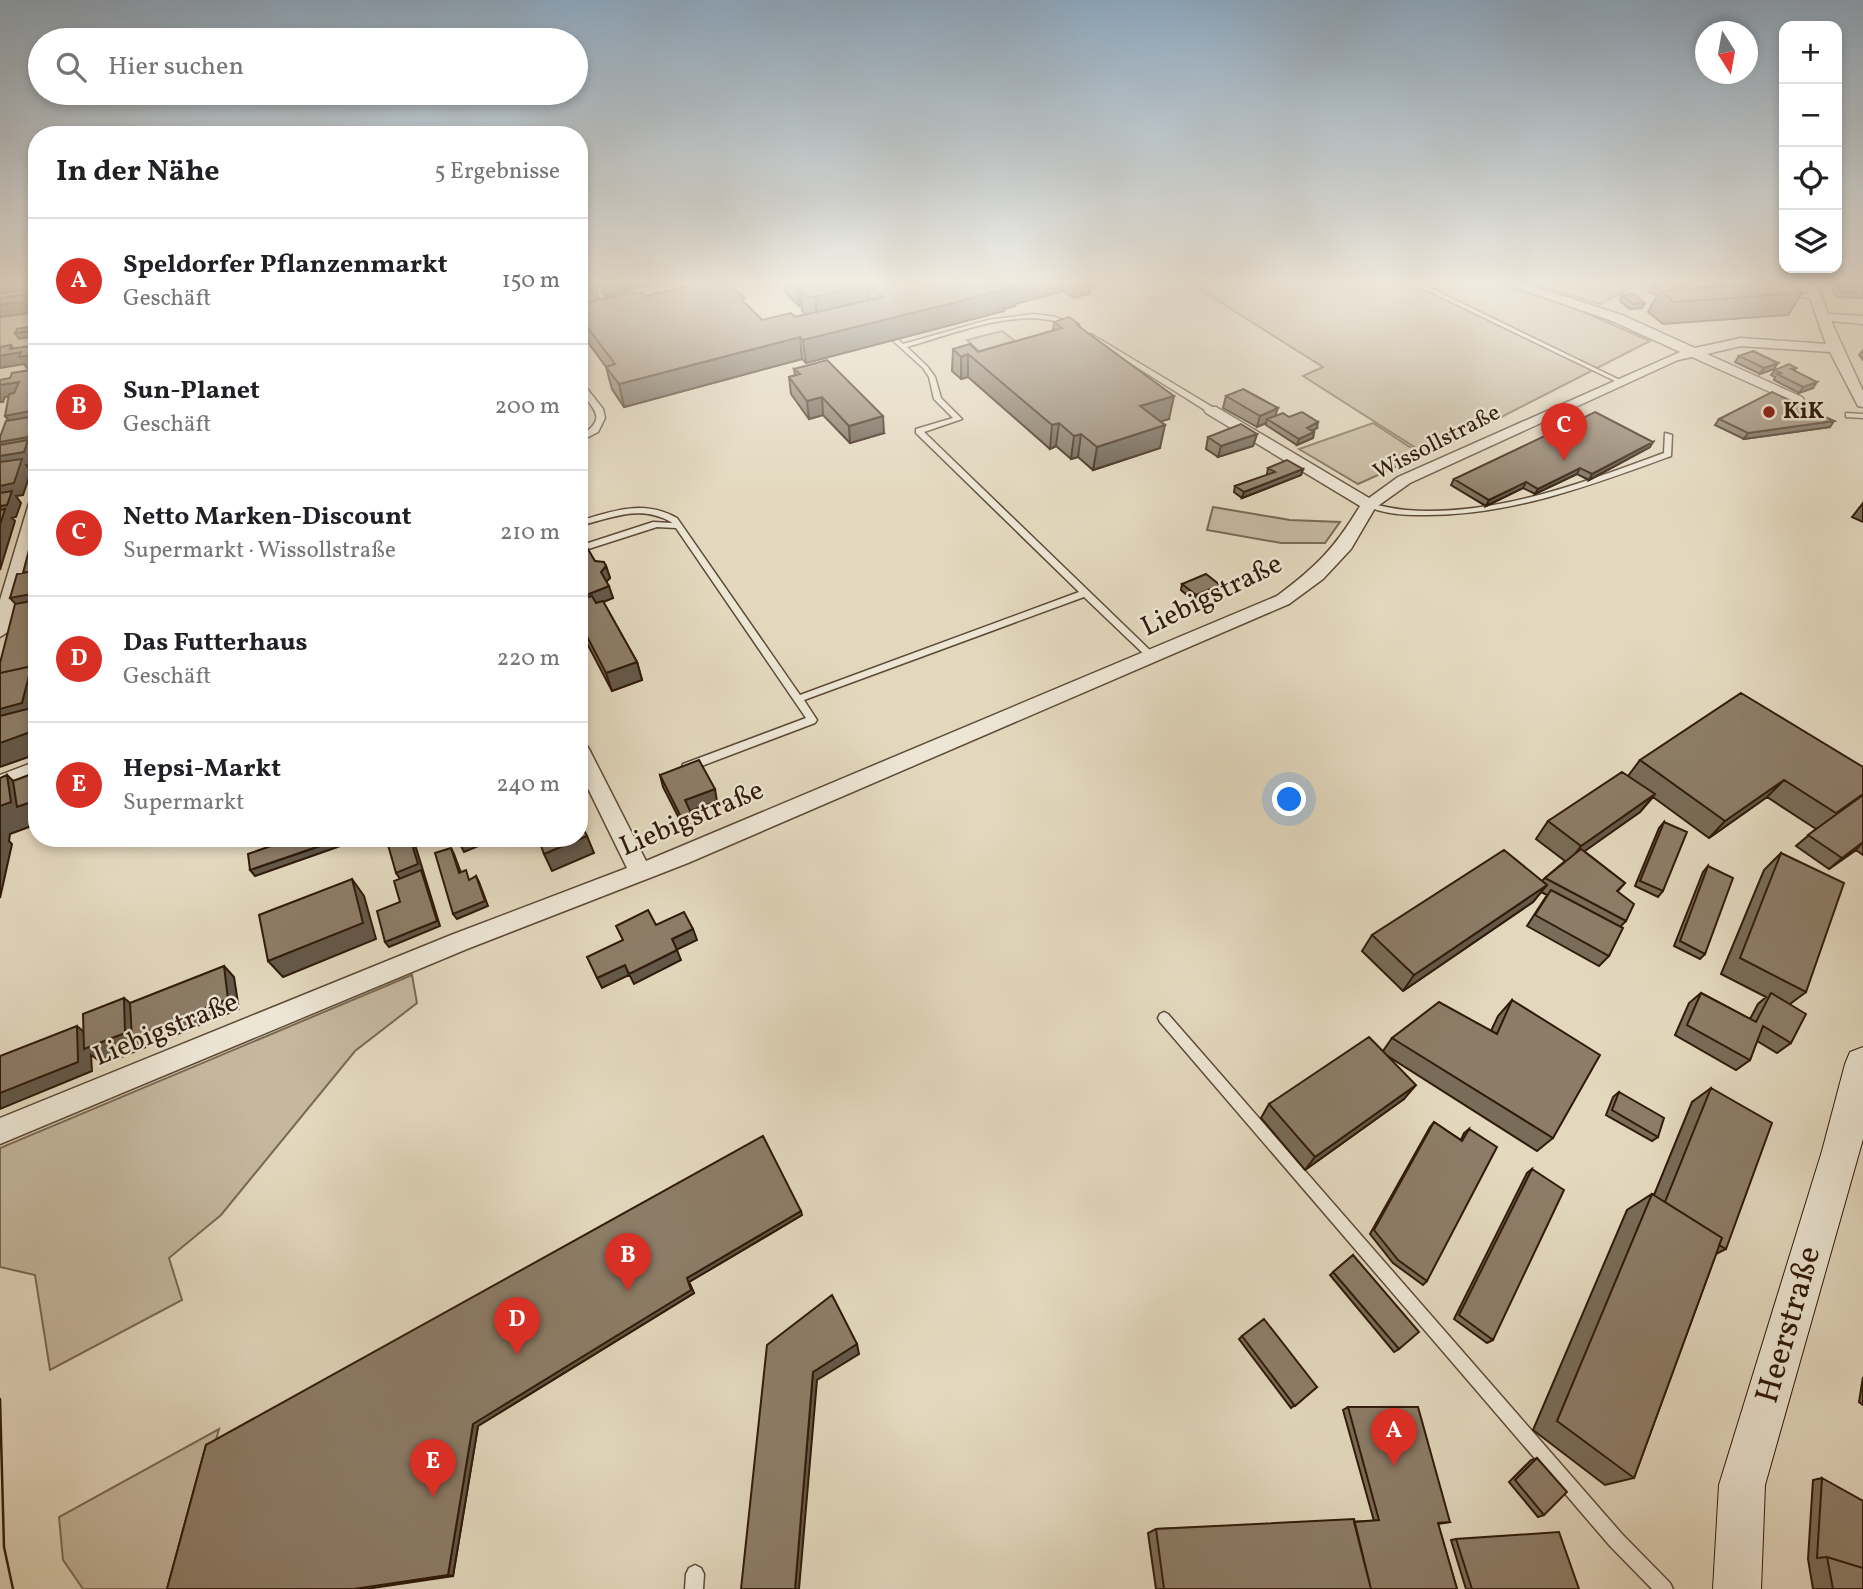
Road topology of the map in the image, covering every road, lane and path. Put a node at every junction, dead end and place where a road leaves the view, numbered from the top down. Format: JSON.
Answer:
{"nodes":[{"id":1,"x":912,"y":355,"type":"edge"},
{"id":2,"x":1121,"y":355,"type":"edge"},
{"id":3,"x":1565,"y":355,"type":"edge"},
{"id":4,"x":1684,"y":355,"type":"edge"},
{"id":5,"x":1703,"y":355,"type":"edge"},
{"id":6,"x":1836,"y":355,"type":"edge"},
{"id":7,"x":1619,"y":381,"type":"junction"},
{"id":8,"x":588,"y":394,"type":"edge"},
{"id":9,"x":1797,"y":400,"type":"edge"},
{"id":10,"x":1863,"y":403,"type":"edge"},
{"id":11,"x":1210,"y":410,"type":"joint"},
{"id":12,"x":1849,"y":415,"type":"dead end"},
{"id":13,"x":1863,"y":416,"type":"edge"},
{"id":14,"x":588,"y":434,"type":"edge"},
{"id":15,"x":1668,"y":435,"type":"dead end"},
{"id":16,"x":1369,"y":505,"type":"junction"},
{"id":17,"x":588,"y":522,"type":"edge"},
{"id":18,"x":678,"y":526,"type":"junction"},
{"id":19,"x":28,"y":534,"type":"edge"},
{"id":20,"x":588,"y":546,"type":"edge"},
{"id":21,"x":1086,"y":593,"type":"junction"},
{"id":22,"x":0,"y":631,"type":"edge"},
{"id":23,"x":1153,"y":658,"type":"junction"},
{"id":24,"x":798,"y":699,"type":"junction"},
{"id":25,"x":588,"y":767,"type":"edge"},
{"id":26,"x":28,"y":772,"type":"edge"},
{"id":27,"x":674,"y":772,"type":"edge"},
{"id":28,"x":0,"y":783,"type":"edge"},
{"id":29,"x":641,"y":873,"type":"junction"},
{"id":30,"x":1164,"y":1017,"type":"dead end"},
{"id":31,"x":1863,"y":1063,"type":"edge"},
{"id":32,"x":0,"y":1131,"type":"edge"},
{"id":33,"x":1664,"y":1589,"type":"edge"},
{"id":34,"x":1737,"y":1589,"type":"edge"}],
"edges":[{"from":1,"to":21,"type":"lane"},
{"from":2,"to":11,"type":"lane","name":"Wissollstraße"},
{"from":3,"to":7,"type":"lane"},
{"from":4,"to":7,"type":"street","name":"Wissollstraße"},
{"from":5,"to":9,"type":"street"},
{"from":6,"to":10,"type":"street"},
{"from":7,"to":16,"type":"street","name":"Wissollstraße"},
{"from":8,"to":14,"type":"lane"},
{"from":11,"to":16,"type":"street","name":"Wissollstraße"},
{"from":12,"to":13,"type":"lane"},
{"from":15,"to":16,"type":"lane"},
{"from":16,"to":23,"type":"street","name":"Liebigstraße"},
{"from":17,"to":18,"type":"lane"},
{"from":18,"to":20,"type":"lane"},
{"from":18,"to":24,"type":"lane"},
{"from":19,"to":22,"type":"street"},
{"from":21,"to":23,"type":"lane"},
{"from":21,"to":24,"type":"lane"},
{"from":23,"to":29,"type":"street","name":"Liebigstraße"},
{"from":24,"to":27,"type":"lane"},
{"from":25,"to":29,"type":"street"},
{"from":26,"to":28,"type":"street"},
{"from":29,"to":32,"type":"street","name":"Liebigstraße"},
{"from":30,"to":33,"type":"lane"},
{"from":31,"to":34,"type":"street","name":"Heerstraße"}]}
